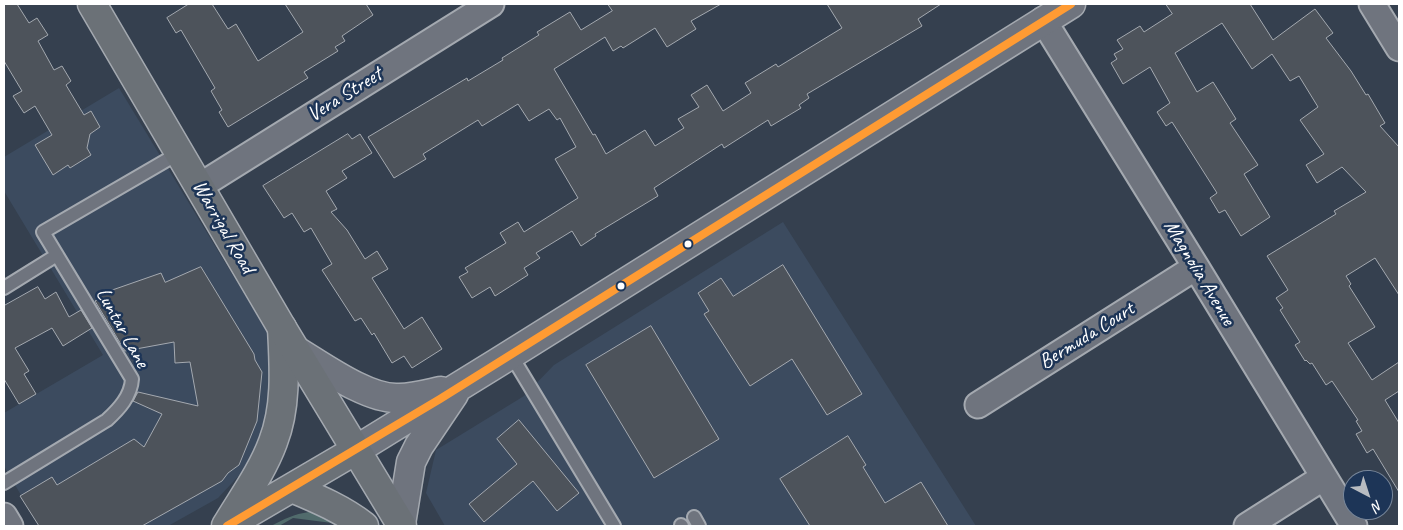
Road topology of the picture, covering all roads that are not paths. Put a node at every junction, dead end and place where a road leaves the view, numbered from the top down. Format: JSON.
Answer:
{"nodes":[{"id":1,"x":92,"y":4,"type":"edge"},
{"id":2,"x":491,"y":4,"type":"edge"},
{"id":3,"x":1071,"y":4,"type":"edge"},
{"id":4,"x":1372,"y":4,"type":"edge"},
{"id":5,"x":1043,"y":20,"type":"junction"},
{"id":6,"x":1399,"y":48,"type":"edge"},
{"id":7,"x":179,"y":153,"type":"junction"},
{"id":8,"x":200,"y":186,"type":"junction"},
{"id":9,"x":57,"y":255,"type":"junction"},
{"id":10,"x":1196,"y":267,"type":"junction"},
{"id":11,"x":4,"y":288,"type":"edge"},
{"id":12,"x":289,"y":339,"type":"junction"},
{"id":13,"x":511,"y":355,"type":"junction"},
{"id":14,"x":460,"y":386,"type":"junction"},
{"id":15,"x":978,"y":405,"type":"dead end"},
{"id":16,"x":356,"y":450,"type":"junction"},
{"id":17,"x":1324,"y":477,"type":"junction"},
{"id":18,"x":4,"y":484,"type":"edge"},
{"id":19,"x":292,"y":488,"type":"junction"},
{"id":20,"x":4,"y":516,"type":"edge"},
{"id":21,"x":401,"y":525,"type":"edge"},
{"id":22,"x":10,"y":526,"type":"edge"},
{"id":23,"x":227,"y":526,"type":"edge"},
{"id":24,"x":364,"y":526,"type":"edge"},
{"id":25,"x":614,"y":526,"type":"edge"},
{"id":26,"x":1247,"y":526,"type":"edge"},
{"id":27,"x":1354,"y":526,"type":"edge"}],
"edges":[{"from":1,"to":7,"type":"main road","name":"Warrigal Road"},
{"from":2,"to":8,"type":"street","name":"Vera Street"},
{"from":3,"to":5,"type":"main road"},
{"from":4,"to":6,"type":"street"},
{"from":5,"to":10,"type":"street","name":"Magnolia Avenue"},
{"from":5,"to":13,"type":"main road"},
{"from":7,"to":8,"type":"main road","name":"Warrigal Road"},
{"from":7,"to":9,"type":"lane","name":"Luntar Lane"},
{"from":8,"to":12,"type":"main road","name":"Warrigal Road"},
{"from":9,"to":11,"type":"lane"},
{"from":9,"to":18,"type":"lane","name":"Luntar Lane"},
{"from":10,"to":15,"type":"street","name":"Bermuda Court"},
{"from":10,"to":17,"type":"street","name":"Magnolia Avenue"},
{"from":12,"to":14,"type":"main road"},
{"from":12,"to":16,"type":"main road","name":"Warrigal Road"},
{"from":12,"to":23,"type":"main road"},
{"from":13,"to":14,"type":"main road"},
{"from":13,"to":25,"type":"lane"},
{"from":14,"to":16,"type":"main road"},
{"from":14,"to":21,"type":"main road"},
{"from":16,"to":19,"type":"main road"},
{"from":16,"to":21,"type":"main road","name":"Warrigal Road"},
{"from":17,"to":26,"type":"street"},
{"from":17,"to":27,"type":"street","name":"Magnolia Avenue"},
{"from":19,"to":23,"type":"main road"},
{"from":19,"to":24,"type":"main road"},
{"from":20,"to":22,"type":"street"}]}
